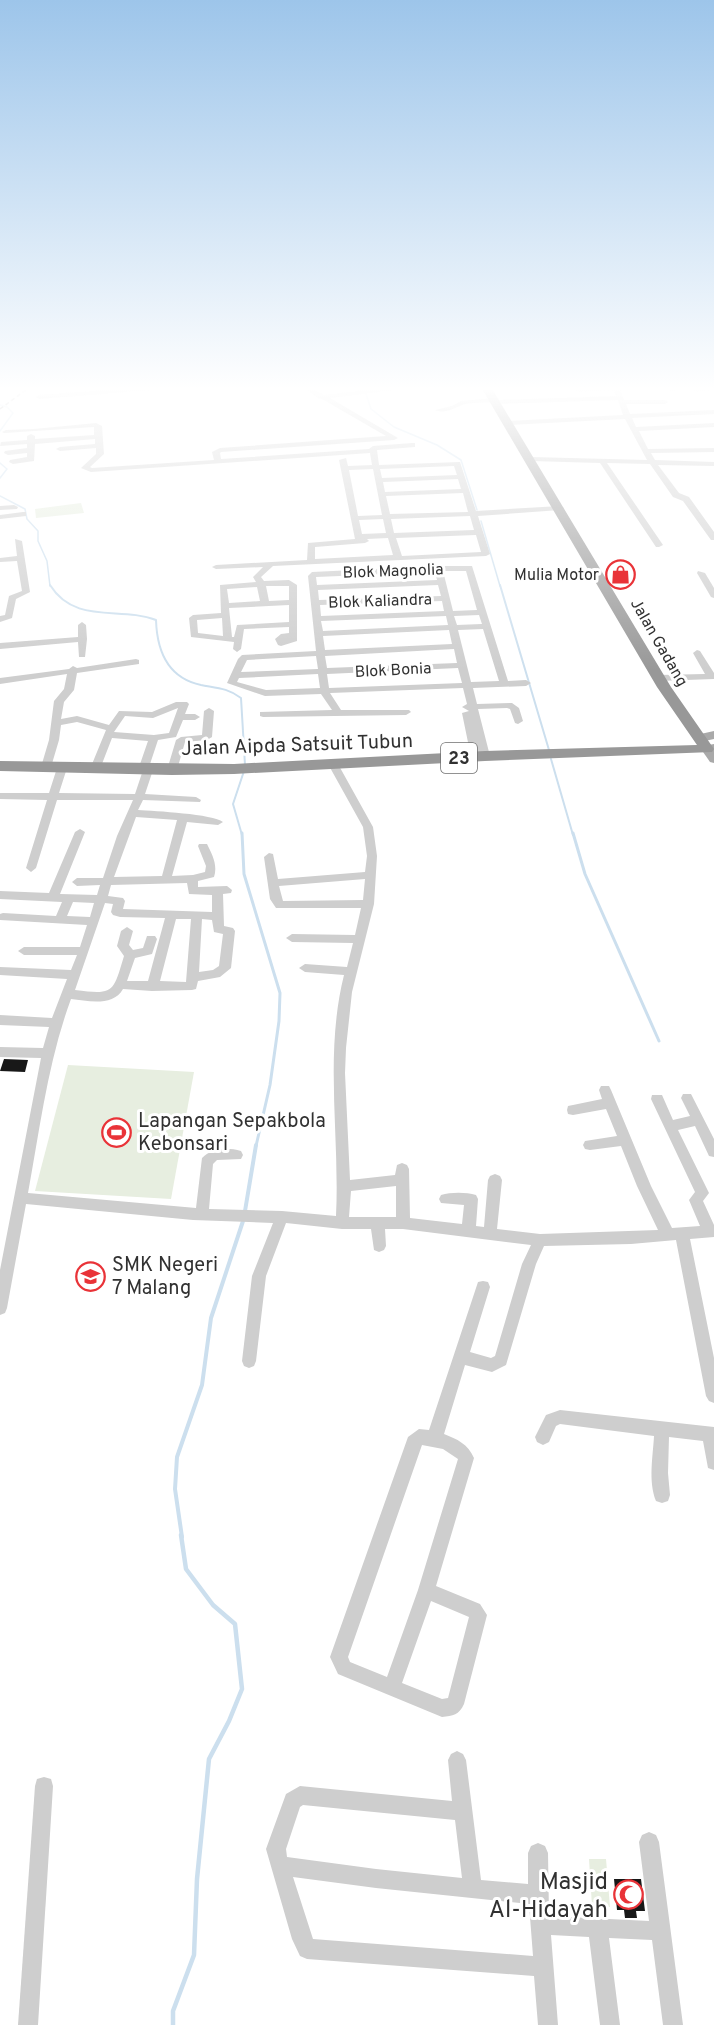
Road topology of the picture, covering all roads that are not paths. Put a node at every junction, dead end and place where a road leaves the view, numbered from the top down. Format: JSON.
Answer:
{"nodes":[{"id":1,"x":347,"y":482,"type":"edge"},
{"id":2,"x":379,"y":482,"type":"edge"},
{"id":3,"x":462,"y":482,"type":"edge"},
{"id":4,"x":544,"y":482,"type":"edge"},
{"id":5,"x":616,"y":482,"type":"edge"},
{"id":6,"x":666,"y":482,"type":"edge"},
{"id":7,"x":465,"y":491,"type":"junction"},
{"id":8,"x":382,"y":494,"type":"junction"},
{"id":9,"x":14,"y":507,"type":"dead end"},
{"id":10,"x":0,"y":508,"type":"edge"},
{"id":11,"x":561,"y":511,"type":"junction"},
{"id":12,"x":473,"y":513,"type":"junction"},
{"id":13,"x":23,"y":514,"type":"dead end"},
{"id":14,"x":386,"y":516,"type":"junction"},
{"id":15,"x":354,"y":518,"type":"junction"},
{"id":16,"x":2,"y":522,"type":"edge"},
{"id":17,"x":479,"y":532,"type":"junction"},
{"id":18,"x":393,"y":537,"type":"junction"},
{"id":19,"x":714,"y":538,"type":"edge"},
{"id":20,"x":359,"y":539,"type":"junction"},
{"id":21,"x":18,"y":541,"type":"dead end"},
{"id":22,"x":659,"y":545,"type":"dead end"},
{"id":23,"x":398,"y":557,"type":"junction"},
{"id":24,"x":21,"y":558,"type":"junction"},
{"id":25,"x":0,"y":560,"type":"edge"},
{"id":26,"x":311,"y":562,"type":"junction"},
{"id":27,"x":271,"y":564,"type":"junction"},
{"id":28,"x":241,"y":566,"type":"junction"},
{"id":29,"x":216,"y":567,"type":"dead end"},
{"id":30,"x":436,"y":569,"type":"junction"},
{"id":31,"x":701,"y":573,"type":"dead end"},
{"id":32,"x":259,"y":580,"type":"junction"},
{"id":33,"x":439,"y":583,"type":"junction"},
{"id":34,"x":313,"y":588,"type":"junction"},
{"id":35,"x":714,"y":595,"type":"edge"},
{"id":36,"x":442,"y":598,"type":"junction"},
{"id":37,"x":293,"y":602,"type":"junction"},
{"id":38,"x":265,"y":603,"type":"junction"},
{"id":39,"x":316,"y":603,"type":"junction"},
{"id":40,"x":226,"y":610,"type":"junction"},
{"id":41,"x":483,"y":612,"type":"junction"},
{"id":42,"x":446,"y":613,"type":"junction"},
{"id":43,"x":0,"y":619,"type":"edge"},
{"id":44,"x":318,"y":619,"type":"junction"},
{"id":45,"x":82,"y":625,"type":"dead end"},
{"id":46,"x":487,"y":626,"type":"junction"},
{"id":47,"x":240,"y":627,"type":"junction"},
{"id":48,"x":227,"y":628,"type":"junction"},
{"id":49,"x":450,"y":628,"type":"junction"},
{"id":50,"x":320,"y":634,"type":"junction"},
{"id":51,"x":82,"y":639,"type":"junction"},
{"id":52,"x":228,"y":640,"type":"junction"},
{"id":53,"x":0,"y":646,"type":"edge"},
{"id":54,"x":454,"y":646,"type":"junction"},
{"id":55,"x":321,"y":652,"type":"junction"},
{"id":56,"x":697,"y":653,"type":"dead end"},
{"id":57,"x":82,"y":655,"type":"dead end"},
{"id":58,"x":136,"y":662,"type":"dead end"},
{"id":59,"x":460,"y":665,"type":"junction"},
{"id":60,"x":73,"y":669,"type":"junction"},
{"id":61,"x":324,"y":672,"type":"junction"},
{"id":62,"x":235,"y":675,"type":"junction"},
{"id":63,"x":712,"y":676,"type":"edge"},
{"id":64,"x":658,"y":678,"type":"junction"},
{"id":65,"x":0,"y":681,"type":"edge"},
{"id":66,"x":504,"y":683,"type":"junction"},
{"id":67,"x":526,"y":683,"type":"dead end"},
{"id":68,"x":464,"y":685,"type":"junction"},
{"id":69,"x":325,"y":693,"type":"junction"},
{"id":70,"x":470,"y":707,"type":"junction"},
{"id":71,"x":209,"y":711,"type":"dead end"},
{"id":72,"x":406,"y":712,"type":"dead end"},
{"id":73,"x":262,"y":714,"type":"dead end"},
{"id":74,"x":339,"y":714,"type":"junction"},
{"id":75,"x":179,"y":717,"type":"junction"},
{"id":76,"x":195,"y":717,"type":"dead end"},
{"id":77,"x":518,"y":721,"type":"dead end"},
{"id":78,"x":57,"y":723,"type":"junction"},
{"id":79,"x":110,"y":732,"type":"junction"},
{"id":80,"x":154,"y":738,"type":"junction"},
{"id":81,"x":707,"y":743,"type":"edge"},
{"id":82,"x":480,"y":757,"type":"junction"},
{"id":83,"x":333,"y":764,"type":"junction"},
{"id":84,"x":0,"y":766,"type":"edge"},
{"id":85,"x":46,"y":767,"type":"junction"},
{"id":86,"x":63,"y":768,"type":"junction"},
{"id":87,"x":95,"y":769,"type":"junction"},
{"id":88,"x":145,"y":770,"type":"junction"},
{"id":89,"x":172,"y":770,"type":"junction"},
{"id":90,"x":0,"y":796,"type":"edge"},
{"id":91,"x":52,"y":796,"type":"junction"},
{"id":92,"x":139,"y":797,"type":"junction"},
{"id":93,"x":196,"y":800,"type":"dead end"},
{"id":94,"x":132,"y":813,"type":"junction"},
{"id":95,"x":183,"y":818,"type":"junction"},
{"id":96,"x":218,"y":822,"type":"dead end"},
{"id":97,"x":80,"y":832,"type":"dead end"},
{"id":98,"x":203,"y":846,"type":"dead end"},
{"id":99,"x":269,"y":857,"type":"dead end"},
{"id":100,"x":31,"y":868,"type":"dead end"},
{"id":101,"x":370,"y":876,"type":"junction"},
{"id":102,"x":192,"y":879,"type":"junction"},
{"id":103,"x":166,"y":880,"type":"junction"},
{"id":104,"x":108,"y":881,"type":"junction"},
{"id":105,"x":77,"y":882,"type":"dead end"},
{"id":106,"x":274,"y":883,"type":"junction"},
{"id":107,"x":0,"y":895,"type":"edge"},
{"id":108,"x":53,"y":898,"type":"junction"},
{"id":109,"x":69,"y":899,"type":"junction"},
{"id":110,"x":101,"y":900,"type":"junction"},
{"id":111,"x":369,"y":904,"type":"junction"},
{"id":112,"x":171,"y":916,"type":"junction"},
{"id":113,"x":218,"y":916,"type":"junction"},
{"id":114,"x":3,"y":917,"type":"dead end"},
{"id":115,"x":197,"y":917,"type":"junction"},
{"id":116,"x":60,"y":920,"type":"junction"},
{"id":117,"x":94,"y":921,"type":"junction"},
{"id":118,"x":127,"y":931,"type":"dead end"},
{"id":119,"x":292,"y":938,"type":"dead end"},
{"id":120,"x":152,"y":939,"type":"dead end"},
{"id":121,"x":359,"y":939,"type":"junction"},
{"id":122,"x":24,"y":951,"type":"dead end"},
{"id":123,"x":84,"y":951,"type":"junction"},
{"id":124,"x":130,"y":955,"type":"junction"},
{"id":125,"x":305,"y":968,"type":"dead end"},
{"id":126,"x":0,"y":971,"type":"edge"},
{"id":127,"x":350,"y":971,"type":"junction"},
{"id":128,"x":75,"y":975,"type":"junction"},
{"id":129,"x":193,"y":977,"type":"junction"},
{"id":130,"x":122,"y":985,"type":"junction"},
{"id":131,"x":152,"y":987,"type":"junction"},
{"id":132,"x":67,"y":994,"type":"junction"},
{"id":133,"x":0,"y":1020,"type":"edge"},
{"id":134,"x":56,"y":1023,"type":"junction"},
{"id":135,"x":0,"y":1052,"type":"edge"},
{"id":136,"x":48,"y":1053,"type":"junction"},
{"id":137,"x":687,"y":1098,"type":"dead end"},
{"id":138,"x":657,"y":1099,"type":"dead end"},
{"id":139,"x":573,"y":1110,"type":"dead end"},
{"id":140,"x":698,"y":1120,"type":"junction"},
{"id":141,"x":670,"y":1126,"type":"junction"},
{"id":142,"x":625,"y":1140,"type":"junction"},
{"id":143,"x":590,"y":1145,"type":"dead end"},
{"id":144,"x":714,"y":1152,"type":"edge"},
{"id":145,"x":236,"y":1155,"type":"dead end"},
{"id":146,"x":495,"y":1180,"type":"dead end"},
{"id":147,"x":344,"y":1185,"type":"junction"},
{"id":148,"x":22,"y":1198,"type":"junction"},
{"id":149,"x":446,"y":1199,"type":"dead end"},
{"id":150,"x":202,"y":1214,"type":"junction"},
{"id":151,"x":282,"y":1217,"type":"junction"},
{"id":152,"x":342,"y":1223,"type":"junction"},
{"id":153,"x":378,"y":1223,"type":"junction"},
{"id":154,"x":403,"y":1223,"type":"junction"},
{"id":155,"x":469,"y":1230,"type":"junction"},
{"id":156,"x":712,"y":1231,"type":"edge"},
{"id":157,"x":490,"y":1233,"type":"junction"},
{"id":158,"x":675,"y":1234,"type":"junction"},
{"id":159,"x":533,"y":1239,"type":"junction"},
{"id":160,"x":379,"y":1246,"type":"dead end"},
{"id":161,"x":483,"y":1287,"type":"dead end"},
{"id":162,"x":0,"y":1308,"type":"edge"},
{"id":163,"x":460,"y":1357,"type":"junction"},
{"id":164,"x":249,"y":1361,"type":"dead end"},
{"id":165,"x":714,"y":1396,"type":"edge"},
{"id":166,"x":662,"y":1428,"type":"junction"},
{"id":167,"x":712,"y":1435,"type":"edge"},
{"id":168,"x":543,"y":1437,"type":"dead end"},
{"id":169,"x":434,"y":1440,"type":"junction"},
{"id":170,"x":714,"y":1462,"type":"edge"},
{"id":171,"x":662,"y":1495,"type":"dead end"},
{"id":172,"x":426,"y":1590,"type":"junction"},
{"id":173,"x":392,"y":1689,"type":"junction"},
{"id":174,"x":457,"y":1760,"type":"dead end"},
{"id":175,"x":44,"y":1786,"type":"dead end"},
{"id":176,"x":463,"y":1811,"type":"junction"},
{"id":177,"x":649,"y":1842,"type":"dead end"},
{"id":178,"x":538,"y":1853,"type":"dead end"},
{"id":179,"x":280,"y":1865,"type":"junction"},
{"id":180,"x":473,"y":1889,"type":"junction"},
{"id":181,"x":538,"y":1895,"type":"junction"},
{"id":182,"x":540,"y":1926,"type":"junction"},
{"id":183,"x":598,"y":1928,"type":"junction"},
{"id":184,"x":661,"y":1931,"type":"junction"},
{"id":185,"x":543,"y":1967,"type":"junction"},
{"id":186,"x":28,"y":2025,"type":"edge"},
{"id":187,"x":548,"y":2025,"type":"edge"},
{"id":188,"x":610,"y":2025,"type":"edge"},
{"id":189,"x":673,"y":2025,"type":"edge"}],
"edges":[{"from":1,"to":15,"type":"street"},
{"from":2,"to":8,"type":"street"},
{"from":3,"to":7,"type":"street"},
{"from":4,"to":11,"type":"highway","name":"Jalan Gadang","number":"23"},
{"from":5,"to":22,"type":"street"},
{"from":6,"to":19,"type":"street"},
{"from":7,"to":8,"type":"street"},
{"from":7,"to":12,"type":"street"},
{"from":8,"to":14,"type":"street"},
{"from":9,"to":10,"type":"street"},
{"from":11,"to":12,"type":"street"},
{"from":11,"to":64,"type":"highway","name":"Jalan Gadang","number":"23"},
{"from":12,"to":14,"type":"street"},
{"from":12,"to":17,"type":"street"},
{"from":13,"to":16,"type":"street"},
{"from":14,"to":15,"type":"street"},
{"from":14,"to":18,"type":"street"},
{"from":15,"to":20,"type":"street"},
{"from":17,"to":18,"type":"street"},
{"from":17,"to":23,"type":"street"},
{"from":18,"to":20,"type":"street"},
{"from":18,"to":23,"type":"street"},
{"from":20,"to":26,"type":"street"},
{"from":21,"to":24,"type":"street"},
{"from":23,"to":26,"type":"street"},
{"from":24,"to":25,"type":"street"},
{"from":24,"to":43,"type":"street"},
{"from":26,"to":27,"type":"street"},
{"from":27,"to":28,"type":"street"},
{"from":27,"to":32,"type":"street"},
{"from":28,"to":29,"type":"street"},
{"from":28,"to":32,"type":"street"},
{"from":30,"to":33,"type":"street"},
{"from":30,"to":34,"type":"street","name":"Blok Magnolia"},
{"from":30,"to":41,"type":"street","name":"Blok Magnolia"},
{"from":31,"to":35,"type":"street"},
{"from":32,"to":37,"type":"street"},
{"from":32,"to":38,"type":"street"},
{"from":32,"to":40,"type":"street"},
{"from":33,"to":34,"type":"street"},
{"from":33,"to":36,"type":"street"},
{"from":34,"to":39,"type":"street"},
{"from":36,"to":39,"type":"street","name":"Blok Kaliandra"},
{"from":36,"to":42,"type":"street"},
{"from":37,"to":38,"type":"street"},
{"from":37,"to":47,"type":"street"},
{"from":38,"to":40,"type":"street"},
{"from":39,"to":44,"type":"street"},
{"from":40,"to":48,"type":"street"},
{"from":40,"to":52,"type":"street"},
{"from":41,"to":42,"type":"street"},
{"from":41,"to":46,"type":"street"},
{"from":42,"to":44,"type":"street"},
{"from":42,"to":49,"type":"street"},
{"from":44,"to":50,"type":"street"},
{"from":45,"to":51,"type":"street"},
{"from":46,"to":49,"type":"street"},
{"from":46,"to":66,"type":"street"},
{"from":47,"to":48,"type":"street"},
{"from":47,"to":52,"type":"street"},
{"from":48,"to":52,"type":"street"},
{"from":49,"to":50,"type":"street"},
{"from":49,"to":54,"type":"street"},
{"from":50,"to":55,"type":"street"},
{"from":51,"to":53,"type":"street"},
{"from":51,"to":57,"type":"street"},
{"from":54,"to":55,"type":"street"},
{"from":54,"to":59,"type":"street"},
{"from":55,"to":61,"type":"street"},
{"from":55,"to":62,"type":"street"},
{"from":56,"to":63,"type":"street"},
{"from":58,"to":60,"type":"street"},
{"from":59,"to":61,"type":"street","name":"Blok Bonia"},
{"from":59,"to":68,"type":"street"},
{"from":60,"to":65,"type":"street"},
{"from":60,"to":78,"type":"street"},
{"from":61,"to":62,"type":"street","name":"Blok Bonia"},
{"from":61,"to":69,"type":"street"},
{"from":62,"to":69,"type":"street"},
{"from":63,"to":64,"type":"street"},
{"from":64,"to":81,"type":"highway","name":"Jalan Gadang","number":"23"},
{"from":66,"to":67,"type":"street"},
{"from":66,"to":68,"type":"street"},
{"from":68,"to":69,"type":"street"},
{"from":68,"to":70,"type":"street"},
{"from":69,"to":74,"type":"street"},
{"from":70,"to":77,"type":"street"},
{"from":70,"to":82,"type":"street"},
{"from":71,"to":89,"type":"street"},
{"from":72,"to":74,"type":"street"},
{"from":73,"to":74,"type":"street"},
{"from":75,"to":76,"type":"street"},
{"from":75,"to":79,"type":"street"},
{"from":75,"to":80,"type":"street"},
{"from":78,"to":79,"type":"street"},
{"from":78,"to":85,"type":"street"},
{"from":79,"to":80,"type":"street"},
{"from":79,"to":87,"type":"street"},
{"from":80,"to":88,"type":"street"},
{"from":81,"to":82,"type":"highway","name":"Jalan Aipda Satsuit Tubun","number":"23"},
{"from":82,"to":83,"type":"highway","name":"Jalan Aipda Satsuit Tubun","number":"23"},
{"from":83,"to":89,"type":"highway","name":"Jalan Aipda Satsuit Tubun","number":"23"},
{"from":83,"to":101,"type":"street"},
{"from":84,"to":85,"type":"highway","name":"Jalan Aipda Satsuit Tubun","number":"23"},
{"from":85,"to":86,"type":"highway","name":"Jalan Aipda Satsuit Tubun","number":"23"},
{"from":86,"to":87,"type":"highway","name":"Jalan Aipda Satsuit Tubun","number":"23"},
{"from":86,"to":91,"type":"street"},
{"from":87,"to":88,"type":"highway","name":"Jalan Aipda Satsuit Tubun","number":"23"},
{"from":88,"to":89,"type":"highway","name":"Jalan Aipda Satsuit Tubun","number":"23"},
{"from":88,"to":92,"type":"street"},
{"from":90,"to":91,"type":"street"},
{"from":91,"to":92,"type":"street"},
{"from":91,"to":100,"type":"street"},
{"from":92,"to":93,"type":"street"},
{"from":92,"to":94,"type":"street"},
{"from":94,"to":95,"type":"street"},
{"from":94,"to":104,"type":"street"},
{"from":95,"to":96,"type":"street"},
{"from":95,"to":103,"type":"street"},
{"from":97,"to":108,"type":"street"},
{"from":98,"to":102,"type":"street"},
{"from":99,"to":106,"type":"street"},
{"from":101,"to":106,"type":"street"},
{"from":101,"to":111,"type":"street"},
{"from":102,"to":103,"type":"street"},
{"from":102,"to":113,"type":"street"},
{"from":103,"to":104,"type":"street"},
{"from":104,"to":105,"type":"street"},
{"from":104,"to":110,"type":"street"},
{"from":106,"to":111,"type":"street"},
{"from":107,"to":108,"type":"street"},
{"from":108,"to":109,"type":"street"},
{"from":109,"to":110,"type":"street"},
{"from":109,"to":116,"type":"street"},
{"from":110,"to":112,"type":"street"},
{"from":110,"to":117,"type":"street"},
{"from":111,"to":121,"type":"street"},
{"from":112,"to":115,"type":"street"},
{"from":112,"to":131,"type":"street"},
{"from":113,"to":115,"type":"street"},
{"from":113,"to":129,"type":"street"},
{"from":114,"to":116,"type":"street"},
{"from":115,"to":129,"type":"street"},
{"from":116,"to":117,"type":"street"},
{"from":117,"to":123,"type":"street"},
{"from":118,"to":124,"type":"street"},
{"from":119,"to":121,"type":"street"},
{"from":120,"to":124,"type":"street"},
{"from":121,"to":127,"type":"street"},
{"from":122,"to":123,"type":"street"},
{"from":123,"to":128,"type":"street"},
{"from":124,"to":130,"type":"street"},
{"from":125,"to":127,"type":"street"},
{"from":126,"to":128,"type":"street"},
{"from":127,"to":147,"type":"street"},
{"from":128,"to":132,"type":"street"},
{"from":129,"to":131,"type":"street"},
{"from":130,"to":131,"type":"street"},
{"from":130,"to":132,"type":"street"},
{"from":132,"to":134,"type":"street"},
{"from":133,"to":134,"type":"street"},
{"from":134,"to":136,"type":"street"},
{"from":135,"to":136,"type":"street"},
{"from":136,"to":148,"type":"street"},
{"from":137,"to":140,"type":"street"},
{"from":138,"to":141,"type":"street"},
{"from":139,"to":142,"type":"street"},
{"from":140,"to":141,"type":"street"},
{"from":140,"to":144,"type":"street"},
{"from":141,"to":156,"type":"street"},
{"from":142,"to":143,"type":"street"},
{"from":142,"to":158,"type":"street"},
{"from":145,"to":150,"type":"street"},
{"from":146,"to":157,"type":"street"},
{"from":147,"to":152,"type":"street"},
{"from":147,"to":154,"type":"street"},
{"from":148,"to":150,"type":"street"},
{"from":148,"to":162,"type":"street"},
{"from":149,"to":155,"type":"street"},
{"from":150,"to":151,"type":"street"},
{"from":151,"to":152,"type":"street"},
{"from":151,"to":164,"type":"street"},
{"from":152,"to":153,"type":"street"},
{"from":153,"to":154,"type":"street"},
{"from":153,"to":160,"type":"street"},
{"from":154,"to":155,"type":"street"},
{"from":155,"to":157,"type":"street"},
{"from":156,"to":158,"type":"street"},
{"from":157,"to":159,"type":"street"},
{"from":158,"to":159,"type":"street"},
{"from":158,"to":165,"type":"street"},
{"from":159,"to":163,"type":"street"},
{"from":161,"to":163,"type":"street"},
{"from":163,"to":169,"type":"street"},
{"from":166,"to":167,"type":"street"},
{"from":166,"to":168,"type":"street"},
{"from":166,"to":171,"type":"street"},
{"from":167,"to":170,"type":"street"},
{"from":169,"to":172,"type":"street"},
{"from":169,"to":173,"type":"street"},
{"from":172,"to":173,"type":"street"},
{"from":172,"to":173,"type":"street"},
{"from":174,"to":176,"type":"street"},
{"from":175,"to":186,"type":"street"},
{"from":176,"to":179,"type":"street"},
{"from":176,"to":180,"type":"street"},
{"from":177,"to":184,"type":"street"},
{"from":178,"to":181,"type":"street"},
{"from":179,"to":180,"type":"street"},
{"from":179,"to":185,"type":"street"},
{"from":180,"to":181,"type":"street"},
{"from":181,"to":182,"type":"street"},
{"from":182,"to":183,"type":"street"},
{"from":182,"to":185,"type":"street"},
{"from":183,"to":184,"type":"street"},
{"from":183,"to":188,"type":"street"},
{"from":184,"to":189,"type":"street"},
{"from":185,"to":187,"type":"street"}]}
